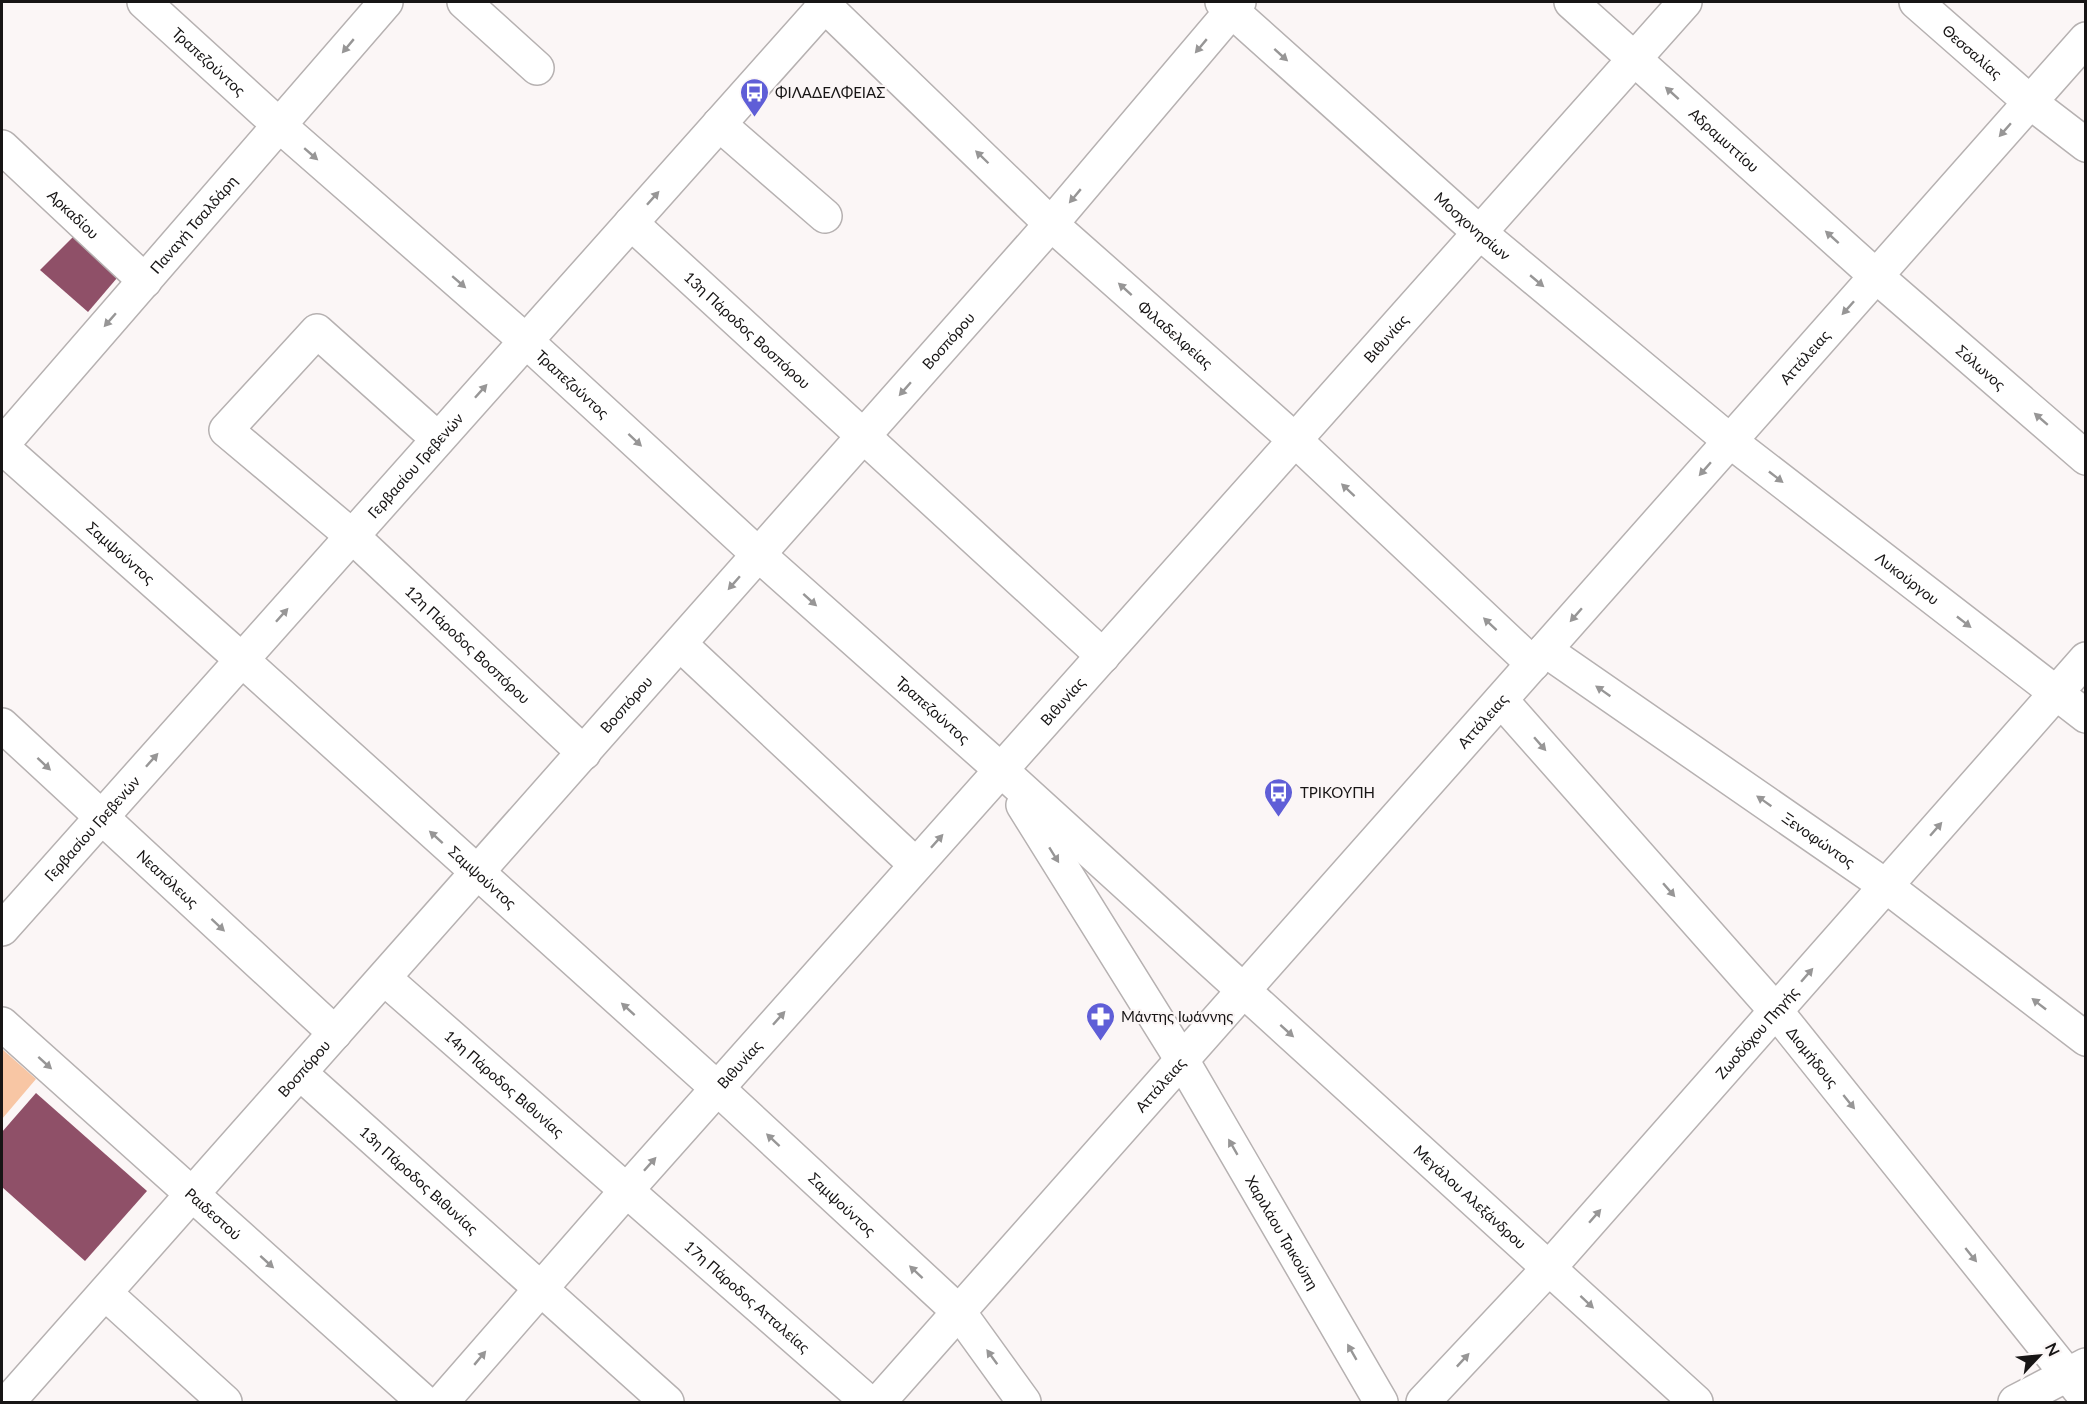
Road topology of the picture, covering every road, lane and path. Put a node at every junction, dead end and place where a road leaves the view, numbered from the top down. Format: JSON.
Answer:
{"nodes":[{"id":1,"x":144,"y":2,"type":"edge"},
{"id":2,"x":386,"y":2,"type":"edge"},
{"id":3,"x":464,"y":2,"type":"edge"},
{"id":4,"x":1571,"y":2,"type":"edge"},
{"id":5,"x":1685,"y":2,"type":"edge"},
{"id":6,"x":1916,"y":2,"type":"edge"},
{"id":7,"x":824,"y":3,"type":"edge"},
{"id":8,"x":1230,"y":4,"type":"edge"},
{"id":9,"x":2085,"y":39,"type":"edge"},
{"id":10,"x":1634,"y":58,"type":"junction"},
{"id":11,"x":537,"y":68,"type":"dead end"},
{"id":12,"x":2030,"y":102,"type":"junction"},
{"id":13,"x":719,"y":124,"type":"junction"},
{"id":14,"x":280,"y":126,"type":"junction"},
{"id":15,"x":2085,"y":145,"type":"edge"},
{"id":16,"x":2,"y":147,"type":"edge"},
{"id":17,"x":825,"y":216,"type":"dead end"},
{"id":18,"x":631,"y":223,"type":"junction"},
{"id":19,"x":1051,"y":224,"type":"junction"},
{"id":20,"x":1480,"y":233,"type":"junction"},
{"id":21,"x":1876,"y":276,"type":"junction"},
{"id":22,"x":145,"y":281,"type":"junction"},
{"id":23,"x":526,"y":341,"type":"junction"},
{"id":24,"x":864,"y":437,"type":"junction"},
{"id":25,"x":438,"y":439,"type":"junction"},
{"id":26,"x":1295,"y":440,"type":"junction"},
{"id":27,"x":1730,"y":441,"type":"junction"},
{"id":28,"x":2,"y":446,"type":"edge"},
{"id":29,"x":2085,"y":458,"type":"edge"},
{"id":30,"x":352,"y":536,"type":"junction"},
{"id":31,"x":759,"y":555,"type":"junction"},
{"id":32,"x":680,"y":644,"type":"junction"},
{"id":33,"x":1103,"y":656,"type":"junction"},
{"id":34,"x":1539,"y":657,"type":"junction"},
{"id":35,"x":2085,"y":659,"type":"edge"},
{"id":36,"x":242,"y":660,"type":"junction"},
{"id":37,"x":2056,"y":692,"type":"junction"},
{"id":38,"x":1501,"y":700,"type":"junction"},
{"id":39,"x":2085,"y":716,"type":"edge"},
{"id":40,"x":2,"y":725,"type":"edge"},
{"id":41,"x":584,"y":753,"type":"junction"},
{"id":42,"x":1001,"y":770,"type":"junction"},
{"id":43,"x":101,"y":817,"type":"junction"},
{"id":44,"x":916,"y":865,"type":"junction"},
{"id":45,"x":477,"y":873,"type":"junction"},
{"id":46,"x":1886,"y":886,"type":"junction"},
{"id":47,"x":2,"y":929,"type":"edge"},
{"id":48,"x":384,"y":978,"type":"junction"},
{"id":49,"x":1243,"y":991,"type":"junction"},
{"id":50,"x":1776,"y":1011,"type":"junction"},
{"id":51,"x":2,"y":1024,"type":"edge"},
{"id":52,"x":335,"y":1033,"type":"junction"},
{"id":53,"x":2085,"y":1040,"type":"edge"},
{"id":54,"x":1182,"y":1060,"type":"junction"},
{"id":55,"x":300,"y":1073,"type":"junction"},
{"id":56,"x":717,"y":1088,"type":"junction"},
{"id":57,"x":626,"y":1191,"type":"junction"},
{"id":58,"x":192,"y":1195,"type":"junction"},
{"id":59,"x":1550,"y":1268,"type":"junction"},
{"id":60,"x":539,"y":1288,"type":"junction"},
{"id":61,"x":105,"y":1293,"type":"junction"},
{"id":62,"x":959,"y":1312,"type":"junction"},
{"id":63,"x":2079,"y":1379,"type":"edge"},
{"id":64,"x":17,"y":1399,"type":"edge"},
{"id":65,"x":225,"y":1402,"type":"edge"},
{"id":66,"x":424,"y":1402,"type":"edge"},
{"id":67,"x":442,"y":1402,"type":"edge"},
{"id":68,"x":667,"y":1402,"type":"edge"},
{"id":69,"x":868,"y":1402,"type":"edge"},
{"id":70,"x":879,"y":1402,"type":"edge"},
{"id":71,"x":1024,"y":1402,"type":"edge"},
{"id":72,"x":1381,"y":1402,"type":"edge"},
{"id":73,"x":1424,"y":1402,"type":"edge"},
{"id":74,"x":1696,"y":1402,"type":"edge"},
{"id":75,"x":2015,"y":1402,"type":"edge"}],
"edges":[{"from":1,"to":14,"type":"street","name":"Τραπεζούντος"},
{"from":2,"to":14,"type":"street","name":"Παναγή Τσαλδάρη","one_way":true},
{"from":3,"to":11,"type":"street"},
{"from":4,"to":10,"type":"street","name":"Αδραμυττίου"},
{"from":5,"to":10,"type":"street","name":"Βιθυνίας"},
{"from":6,"to":12,"type":"street","name":"Θεσσαλίας"},
{"from":7,"to":13,"type":"street","name":"Γερβασίου Γρεβενών"},
{"from":19,"to":7,"type":"street","name":"Φιλαδελφείας","one_way":true},
{"from":8,"to":19,"type":"street","name":"Βοσπόρου","one_way":true},
{"from":8,"to":20,"type":"street","name":"Μοσχονησίων","one_way":true},
{"from":9,"to":12,"type":"street","name":"Αττάλειας"},
{"from":10,"to":20,"type":"street","name":"Βιθυνίας"},
{"from":21,"to":10,"type":"street","name":"Αδραμυττίου","one_way":true},
{"from":12,"to":15,"type":"street","name":"Θεσσαλίας"},
{"from":12,"to":21,"type":"street","name":"Αττάλειας","one_way":true},
{"from":13,"to":17,"type":"street"},
{"from":18,"to":13,"type":"street","name":"Γερβασίου Γρεβενών","one_way":true},
{"from":14,"to":22,"type":"street","name":"Παναγή Τσαλδάρη"},
{"from":14,"to":23,"type":"street","name":"Τραπεζούντος","one_way":true},
{"from":16,"to":22,"type":"street","name":"Αρκαδίου"},
{"from":18,"to":23,"type":"street","name":"Γερβασίου Γρεβενών"},
{"from":18,"to":24,"type":"street","name":"13η Πάροδος Βοσπόρου"},
{"from":19,"to":24,"type":"street","name":"Βοσπόρου","one_way":true},
{"from":26,"to":19,"type":"street","name":"Φιλαδελφείας","one_way":true},
{"from":20,"to":26,"type":"street","name":"Βιθυνίας"},
{"from":20,"to":27,"type":"street","name":"Μοσχονησίων","one_way":true},
{"from":21,"to":27,"type":"street","name":"Αττάλειας","one_way":true},
{"from":29,"to":21,"type":"street","name":"Σόλωνος","one_way":true},
{"from":22,"to":28,"type":"street","name":"Παναγή Τσαλδάρη","one_way":true},
{"from":25,"to":23,"type":"street","name":"Γερβασίου Γρεβενών","one_way":true},
{"from":23,"to":31,"type":"street","name":"Τραπεζούντος","one_way":true},
{"from":24,"to":31,"type":"street","name":"Βοσπόρου"},
{"from":24,"to":33,"type":"street","name":"13η Πάροδος Βοσπόρου"},
{"from":25,"to":30,"type":"street","name":"Γερβασίου Γρεβενών"},
{"from":25,"to":30,"type":"street","name":"12η Πάροδος Βοσπόρου"},
{"from":26,"to":33,"type":"street","name":"Βιθυνίας"},
{"from":34,"to":26,"type":"street","name":"Φιλαδελφείας","one_way":true},
{"from":27,"to":34,"type":"street","name":"Αττάλειας","one_way":true},
{"from":27,"to":37,"type":"street","name":"Λυκούργου","one_way":true},
{"from":28,"to":36,"type":"street","name":"Σαμψούντος"},
{"from":36,"to":30,"type":"street","name":"Γερβασίου Γρεβενών","one_way":true},
{"from":30,"to":41,"type":"street","name":"12η Πάροδος Βοσπόρου"},
{"from":31,"to":32,"type":"street","name":"Βοσπόρου","one_way":true},
{"from":31,"to":42,"type":"street","name":"Τραπεζούντος","one_way":true},
{"from":32,"to":41,"type":"street","name":"Βοσπόρου"},
{"from":32,"to":44,"type":"street"},
{"from":33,"to":42,"type":"street","name":"Βιθυνίας"},
{"from":34,"to":38,"type":"street","name":"Αττάλειας"},
{"from":46,"to":34,"type":"street","name":"Ξενοφώντος","one_way":true},
{"from":35,"to":37,"type":"street","name":"Ζωοδόχου Πηγής"},
{"from":43,"to":36,"type":"street","name":"Γερβασίου Γρεβενών","one_way":true},
{"from":45,"to":36,"type":"street","name":"Σαμψούντος","one_way":true},
{"from":37,"to":39,"type":"street","name":"Λυκούργου"},
{"from":46,"to":37,"type":"street","name":"Ζωοδόχου Πηγής","one_way":true},
{"from":38,"to":49,"type":"street","name":"Αττάλειας"},
{"from":38,"to":50,"type":"street","name":"Διομήδους","one_way":true},
{"from":40,"to":43,"type":"street","name":"Νεαπόλεως","one_way":true},
{"from":41,"to":45,"type":"street","name":"Βοσπόρου"},
{"from":44,"to":42,"type":"street","name":"Βιθυνίας","one_way":true},
{"from":42,"to":49,"type":"street","name":"Τραπεζούντος"},
{"from":42,"to":54,"type":"street","name":"Τραπεζούντος","one_way":true},
{"from":43,"to":47,"type":"street","name":"Γερβασίου Γρεβενών"},
{"from":43,"to":52,"type":"street","name":"Νεαπόλεως","one_way":true},
{"from":56,"to":44,"type":"street","name":"Βιθυνίας","one_way":true},
{"from":45,"to":48,"type":"street","name":"Βοσπόρου"},
{"from":56,"to":45,"type":"street","name":"Σαμψούντος","one_way":true},
{"from":50,"to":46,"type":"street","name":"Ζωοδόχου Πηγής","one_way":true},
{"from":53,"to":46,"type":"street","name":"Ξενοφώντος","one_way":true},
{"from":48,"to":52,"type":"street","name":"Βοσπόρου"},
{"from":48,"to":57,"type":"street","name":"14η Πάροδος Βιθυνίας"},
{"from":49,"to":54,"type":"street","name":"Αττάλειας"},
{"from":49,"to":59,"type":"street","name":"Μεγάλου Αλεξάνδρου","one_way":true},
{"from":59,"to":50,"type":"street","name":"Ζωοδόχου Πηγής","one_way":true},
{"from":50,"to":63,"type":"street","name":"Διομήδους","one_way":true},
{"from":51,"to":58,"type":"street","name":"Ραιδεστού","one_way":true},
{"from":52,"to":55,"type":"street","name":"Βοσπόρου"},
{"from":54,"to":62,"type":"street","name":"Αττάλειας"},
{"from":72,"to":54,"type":"street","name":"Χαριλάου Τρικούπη","one_way":true},
{"from":55,"to":58,"type":"street","name":"Βοσπόρου"},
{"from":55,"to":60,"type":"street","name":"13η Πάροδος Βιθυνίας"},
{"from":57,"to":56,"type":"street","name":"Βιθυνίας","one_way":true},
{"from":62,"to":56,"type":"street","name":"Σαμψούντος","one_way":true},
{"from":57,"to":60,"type":"street","name":"Βιθυνίας"},
{"from":57,"to":69,"type":"street","name":"17η Πάροδος Ατταλείας"},
{"from":58,"to":61,"type":"street","name":"Βοσπόρου"},
{"from":58,"to":66,"type":"street","name":"Ραιδεστού","one_way":true},
{"from":73,"to":59,"type":"street","name":"Ζωοδόχου Πηγής","one_way":true},
{"from":59,"to":74,"type":"street","name":"Μεγάλου Αλεξάνδρου","one_way":true},
{"from":67,"to":60,"type":"street","name":"Βιθυνίας","one_way":true},
{"from":60,"to":68,"type":"street","name":"13η Πάροδος Βιθυνίας"},
{"from":61,"to":64,"type":"street","name":"Βοσπόρου"},
{"from":61,"to":65,"type":"street"},
{"from":62,"to":70,"type":"street","name":"Αττάλειας"},
{"from":71,"to":62,"type":"street","name":"Σαμψούντος","one_way":true},
{"from":63,"to":75,"type":"street"}]}
